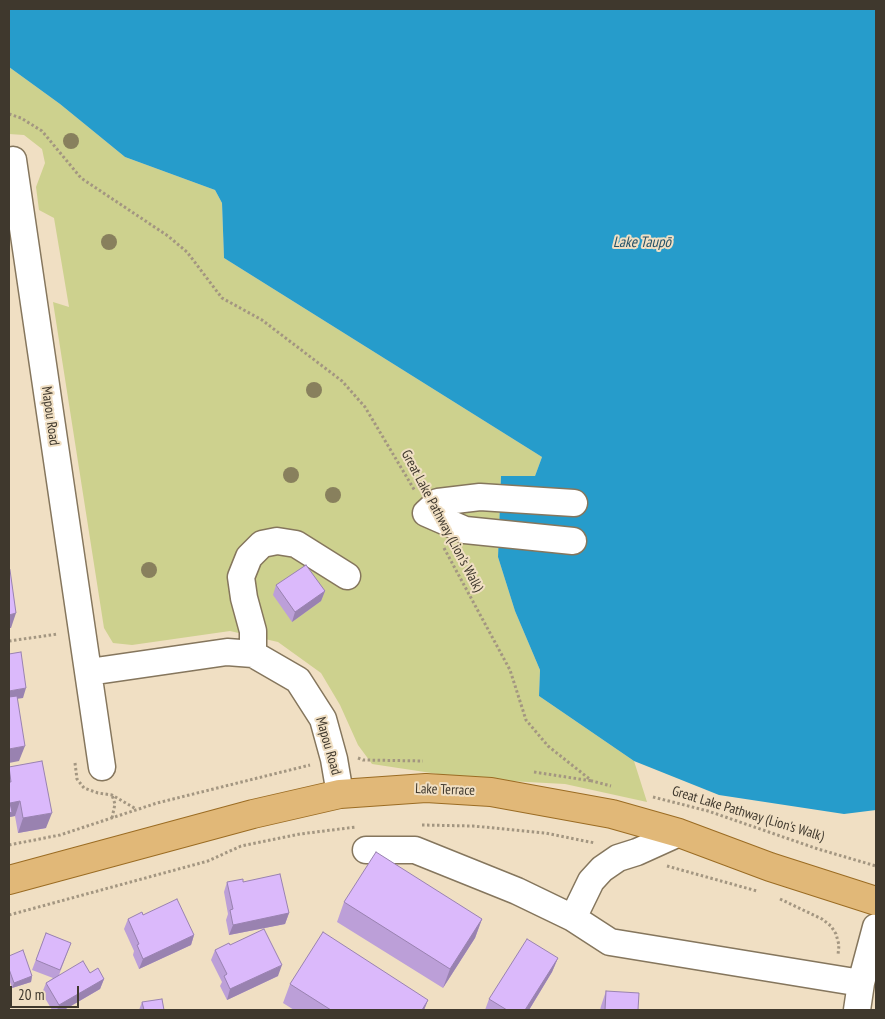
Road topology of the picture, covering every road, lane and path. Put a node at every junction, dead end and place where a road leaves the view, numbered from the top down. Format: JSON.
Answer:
{"nodes":[{"id":1,"x":9,"y":114,"type":"edge"},
{"id":2,"x":13,"y":160,"type":"dead end"},
{"id":3,"x":574,"y":503,"type":"dead end"},
{"id":4,"x":426,"y":513,"type":"junction"},
{"id":5,"x":573,"y":541,"type":"dead end"},
{"id":6,"x":443,"y":546,"type":"dead end"},
{"id":7,"x":347,"y":576,"type":"dead end"},
{"id":8,"x":81,"y":631,"type":"junction"},
{"id":9,"x":9,"y":641,"type":"edge"},
{"id":10,"x":253,"y":654,"type":"junction"},
{"id":11,"x":89,"y":672,"type":"junction"},
{"id":12,"x":334,"y":759,"type":"junction"},
{"id":13,"x":102,"y":767,"type":"dead end"},
{"id":14,"x":619,"y":788,"type":"dead end"},
{"id":15,"x":340,"y":794,"type":"junction"},
{"id":16,"x":646,"y":796,"type":"dead end"},
{"id":17,"x":136,"y":810,"type":"junction"},
{"id":18,"x":112,"y":818,"type":"junction"},
{"id":19,"x":414,"y":825,"type":"dead end"},
{"id":20,"x":679,"y":833,"type":"junction"},
{"id":21,"x":365,"y":838,"type":"joint"},
{"id":22,"x":9,"y":845,"type":"edge"},
{"id":23,"x":603,"y":846,"type":"dead end"},
{"id":24,"x":660,"y":864,"type":"dead end"},
{"id":25,"x":876,"y":866,"type":"edge"},
{"id":26,"x":9,"y":880,"type":"edge"},
{"id":27,"x":765,"y":894,"type":"dead end"},
{"id":28,"x":772,"y":896,"type":"dead end"},
{"id":29,"x":876,"y":901,"type":"edge"},
{"id":30,"x":9,"y":915,"type":"edge"},
{"id":31,"x":573,"y":918,"type":"junction"},
{"id":32,"x":876,"y":927,"type":"edge"},
{"id":33,"x":838,"y":960,"type":"dead end"},
{"id":34,"x":861,"y":983,"type":"junction"},
{"id":35,"x":857,"y":1010,"type":"edge"}],
"edges":[{"from":1,"to":4,"type":"path","name":"Great Lake Pathway (Lion's Walk)"},
{"from":2,"to":8,"type":"street","name":"Mapou Road"},
{"from":3,"to":4,"type":"street"},
{"from":4,"to":5,"type":"street"},
{"from":6,"to":14,"type":"path","name":"Great Lake Pathway (Lion's Walk)"},
{"from":7,"to":10,"type":"street"},
{"from":8,"to":9,"type":"path"},
{"from":8,"to":11,"type":"street","name":"Mapou Road"},
{"from":10,"to":11,"type":"street","name":"Mapou Road"},
{"from":10,"to":12,"type":"street","name":"Mapou Road"},
{"from":11,"to":13,"type":"street","name":"Mapou Road"},
{"from":12,"to":15,"type":"street","name":"Mapou Road"},
{"from":12,"to":17,"type":"path"},
{"from":15,"to":20,"type":"main road","name":"Lake Terrace"},
{"from":15,"to":26,"type":"main road","name":"Lake Terrace"},
{"from":16,"to":25,"type":"path","name":"Great Lake Pathway (Lion's Walk)"},
{"from":17,"to":18,"type":"path"},
{"from":17,"to":18,"type":"path"},
{"from":18,"to":22,"type":"path"},
{"from":19,"to":23,"type":"path"},
{"from":20,"to":29,"type":"main road","name":"Lake Terrace"},
{"from":20,"to":31,"type":"street"},
{"from":21,"to":30,"type":"path"},
{"from":21,"to":31,"type":"street"},
{"from":24,"to":27,"type":"path"},
{"from":28,"to":33,"type":"path"},
{"from":31,"to":34,"type":"street"},
{"from":32,"to":34,"type":"street"},
{"from":34,"to":35,"type":"street"}]}
